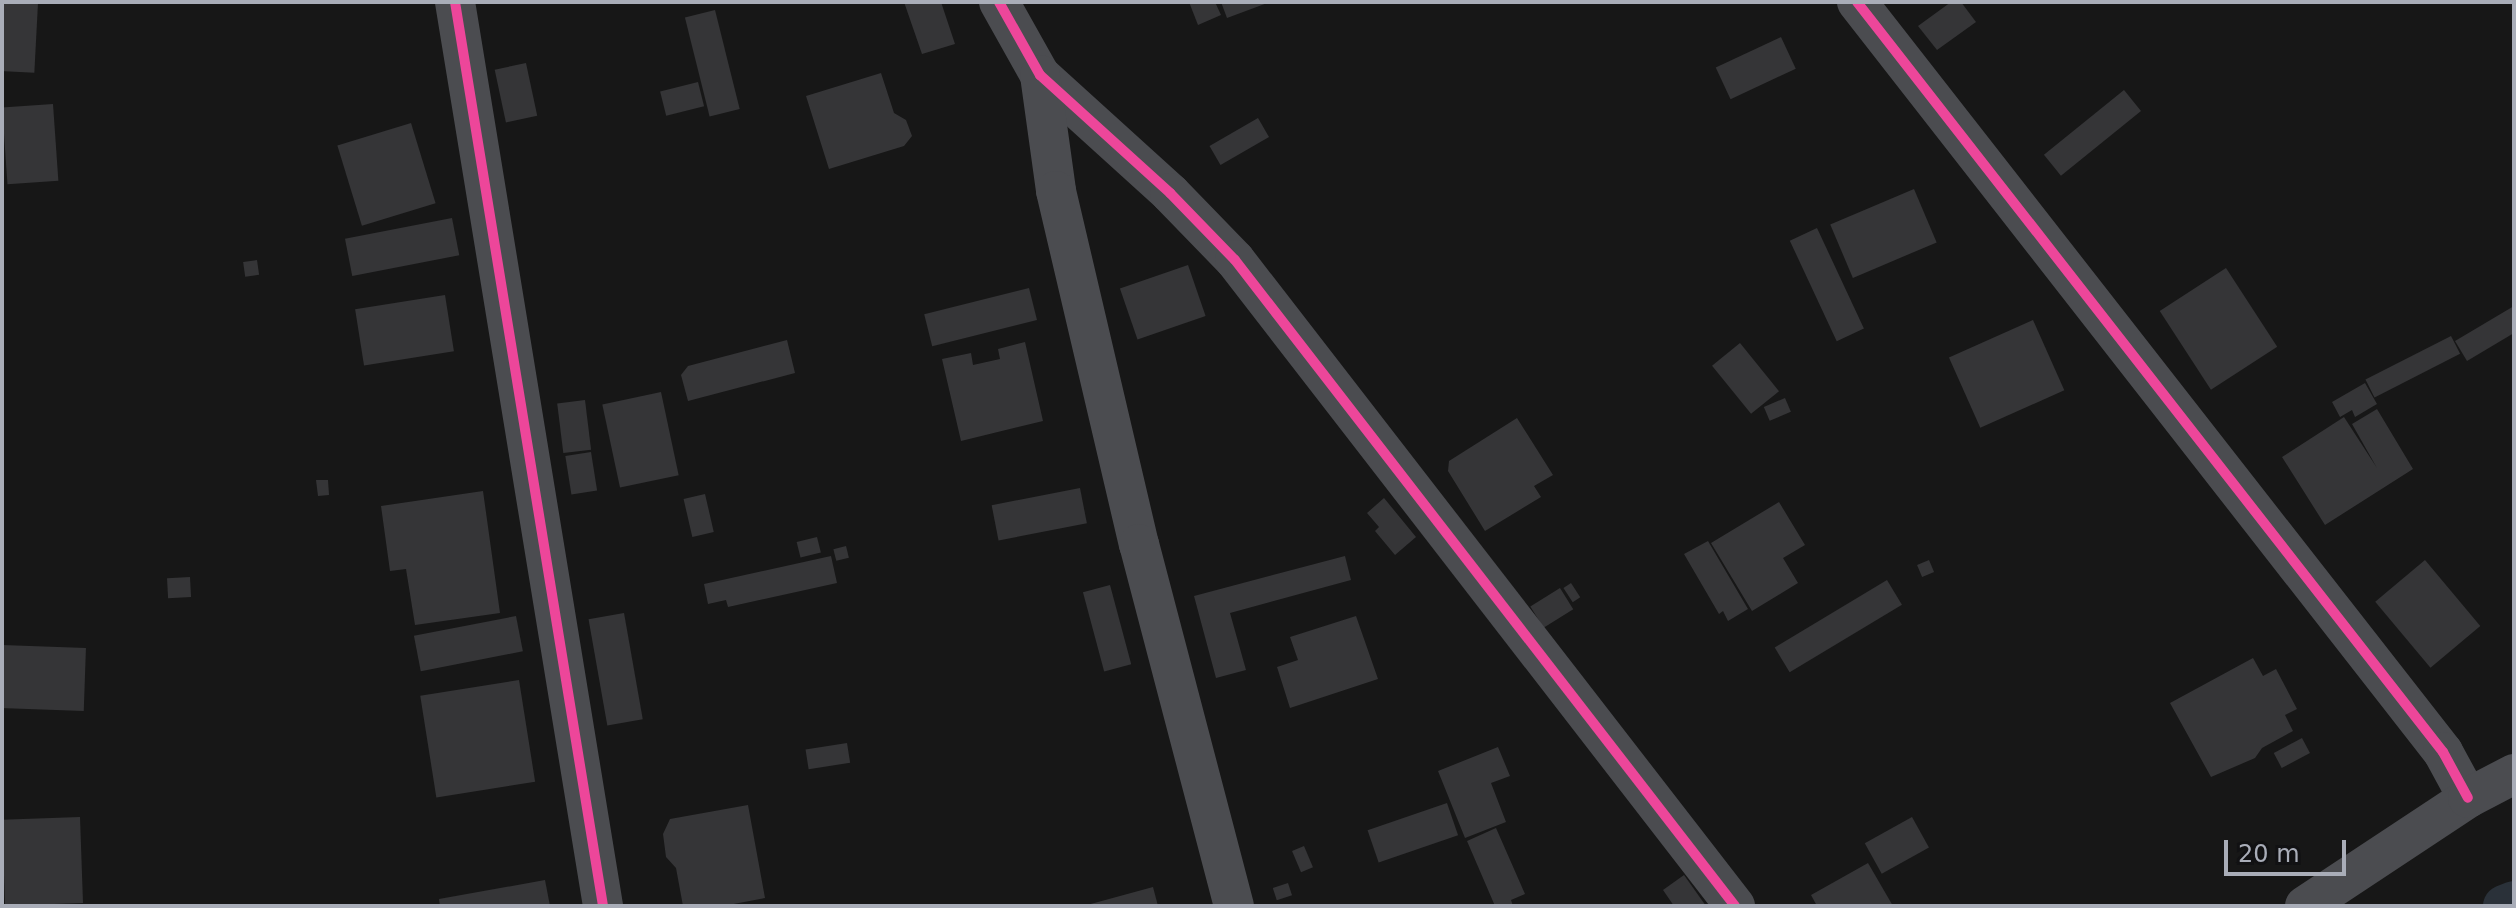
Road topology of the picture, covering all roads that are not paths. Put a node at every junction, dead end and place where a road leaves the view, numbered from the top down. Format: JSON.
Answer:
{"nodes":[{"id":1,"x":455,"y":2,"type":"edge"},
{"id":2,"x":999,"y":2,"type":"edge"},
{"id":3,"x":1857,"y":2,"type":"edge"},
{"id":4,"x":1040,"y":75,"type":"junction"},
{"id":5,"x":2514,"y":774,"type":"edge"},
{"id":6,"x":2468,"y":798,"type":"junction"},
{"id":7,"x":603,"y":906,"type":"edge"},
{"id":8,"x":1234,"y":906,"type":"edge"},
{"id":9,"x":1735,"y":906,"type":"edge"},
{"id":10,"x":2305,"y":906,"type":"edge"}],
"edges":[{"from":1,"to":7,"type":"street"},
{"from":2,"to":4,"type":"street"},
{"from":3,"to":6,"type":"street"},
{"from":4,"to":8,"type":"street"},
{"from":4,"to":9,"type":"street"},
{"from":5,"to":6,"type":"street"},
{"from":6,"to":10,"type":"street"}]}
